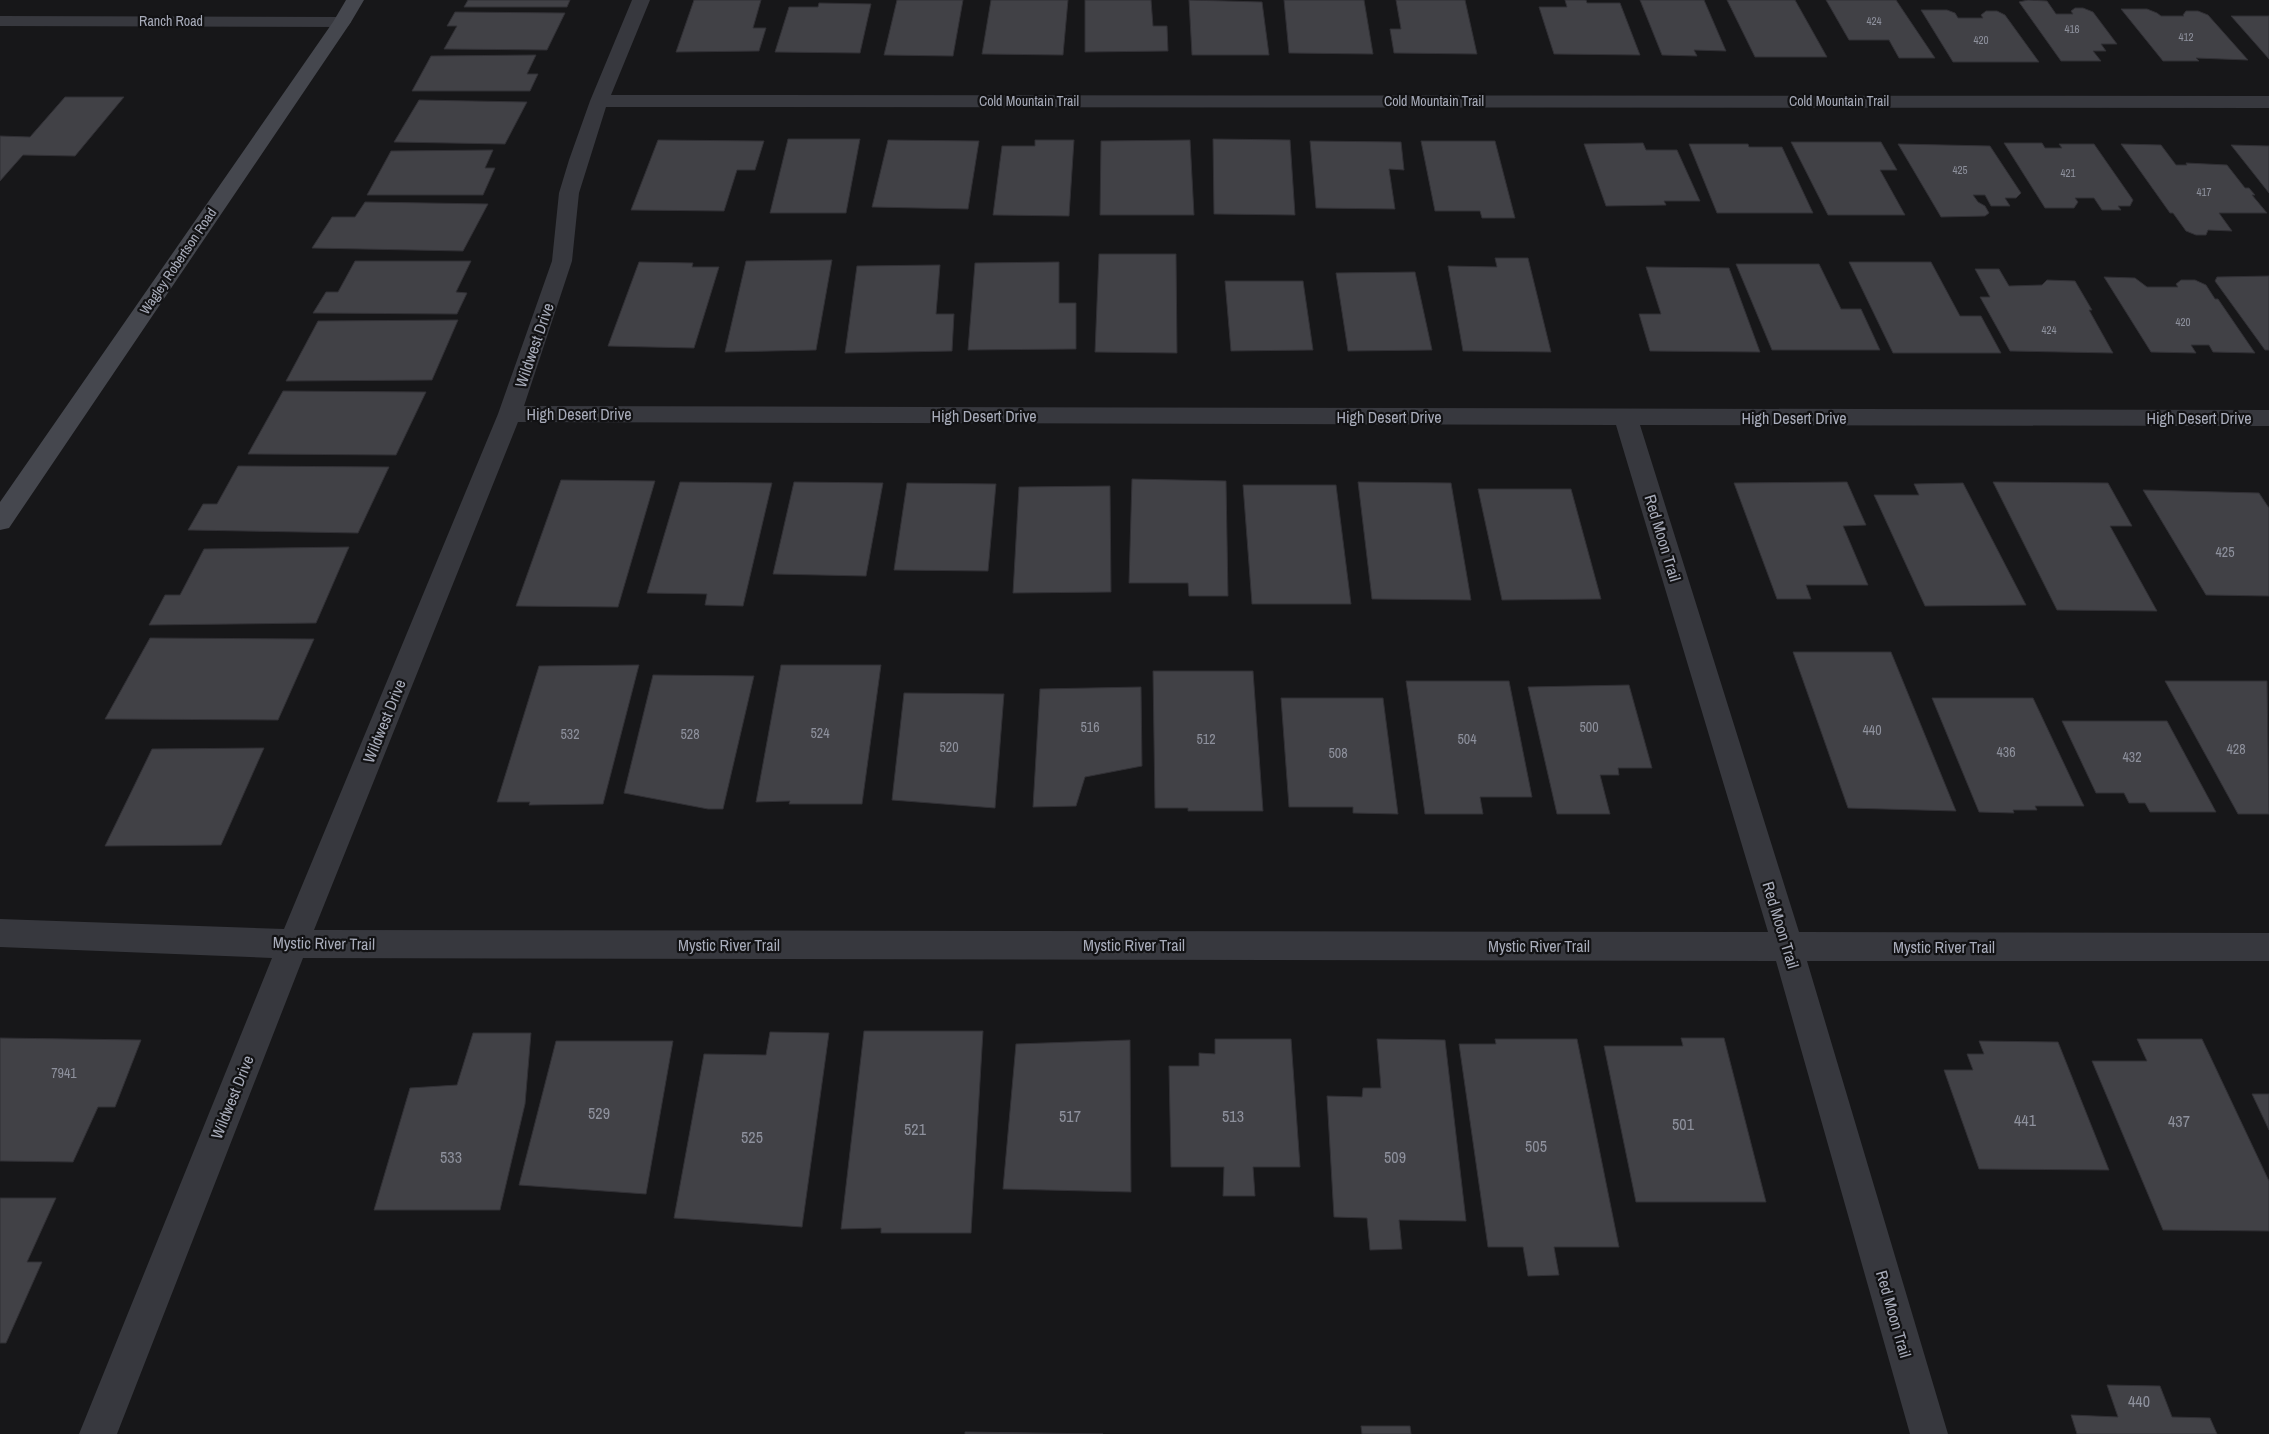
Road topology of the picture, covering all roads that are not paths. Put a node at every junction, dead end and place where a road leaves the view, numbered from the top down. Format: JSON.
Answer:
{"nodes":[{"id":1,"x":355,"y":0,"type":"edge"},
{"id":2,"x":641,"y":0,"type":"edge"},
{"id":3,"x":0,"y":21,"type":"edge"},
{"id":4,"x":342,"y":22,"type":"junction"},
{"id":5,"x":599,"y":101,"type":"junction"},
{"id":6,"x":2269,"y":102,"type":"edge"},
{"id":7,"x":510,"y":414,"type":"junction"},
{"id":8,"x":1626,"y":418,"type":"junction"},
{"id":9,"x":2269,"y":418,"type":"edge"},
{"id":10,"x":0,"y":520,"type":"edge"},
{"id":11,"x":0,"y":933,"type":"edge"},
{"id":12,"x":293,"y":944,"type":"junction"},
{"id":13,"x":1788,"y":946,"type":"junction"},
{"id":14,"x":2269,"y":947,"type":"edge"},
{"id":15,"x":98,"y":1434,"type":"edge"},
{"id":16,"x":1929,"y":1434,"type":"edge"}],
"edges":[{"from":1,"to":4,"type":"street","name":"Wagley Robertson Road"},
{"from":2,"to":5,"type":"street","name":"Wildwest Drive"},
{"from":3,"to":4,"type":"street","name":"Ranch Road"},
{"from":4,"to":10,"type":"street","name":"Wagley Robertson Road"},
{"from":5,"to":6,"type":"street","name":"Cold Mountain Trail"},
{"from":5,"to":7,"type":"street","name":"Wildwest Drive"},
{"from":7,"to":8,"type":"street","name":"High Desert Drive"},
{"from":7,"to":12,"type":"street","name":"Wildwest Drive"},
{"from":8,"to":9,"type":"street","name":"High Desert Drive"},
{"from":8,"to":13,"type":"street","name":"Red Moon Trail"},
{"from":11,"to":12,"type":"street","name":"Mystic River Trail"},
{"from":12,"to":13,"type":"street","name":"Mystic River Trail"},
{"from":12,"to":15,"type":"street","name":"Wildwest Drive"},
{"from":13,"to":14,"type":"street","name":"Mystic River Trail"},
{"from":13,"to":16,"type":"street","name":"Red Moon Trail"}]}
